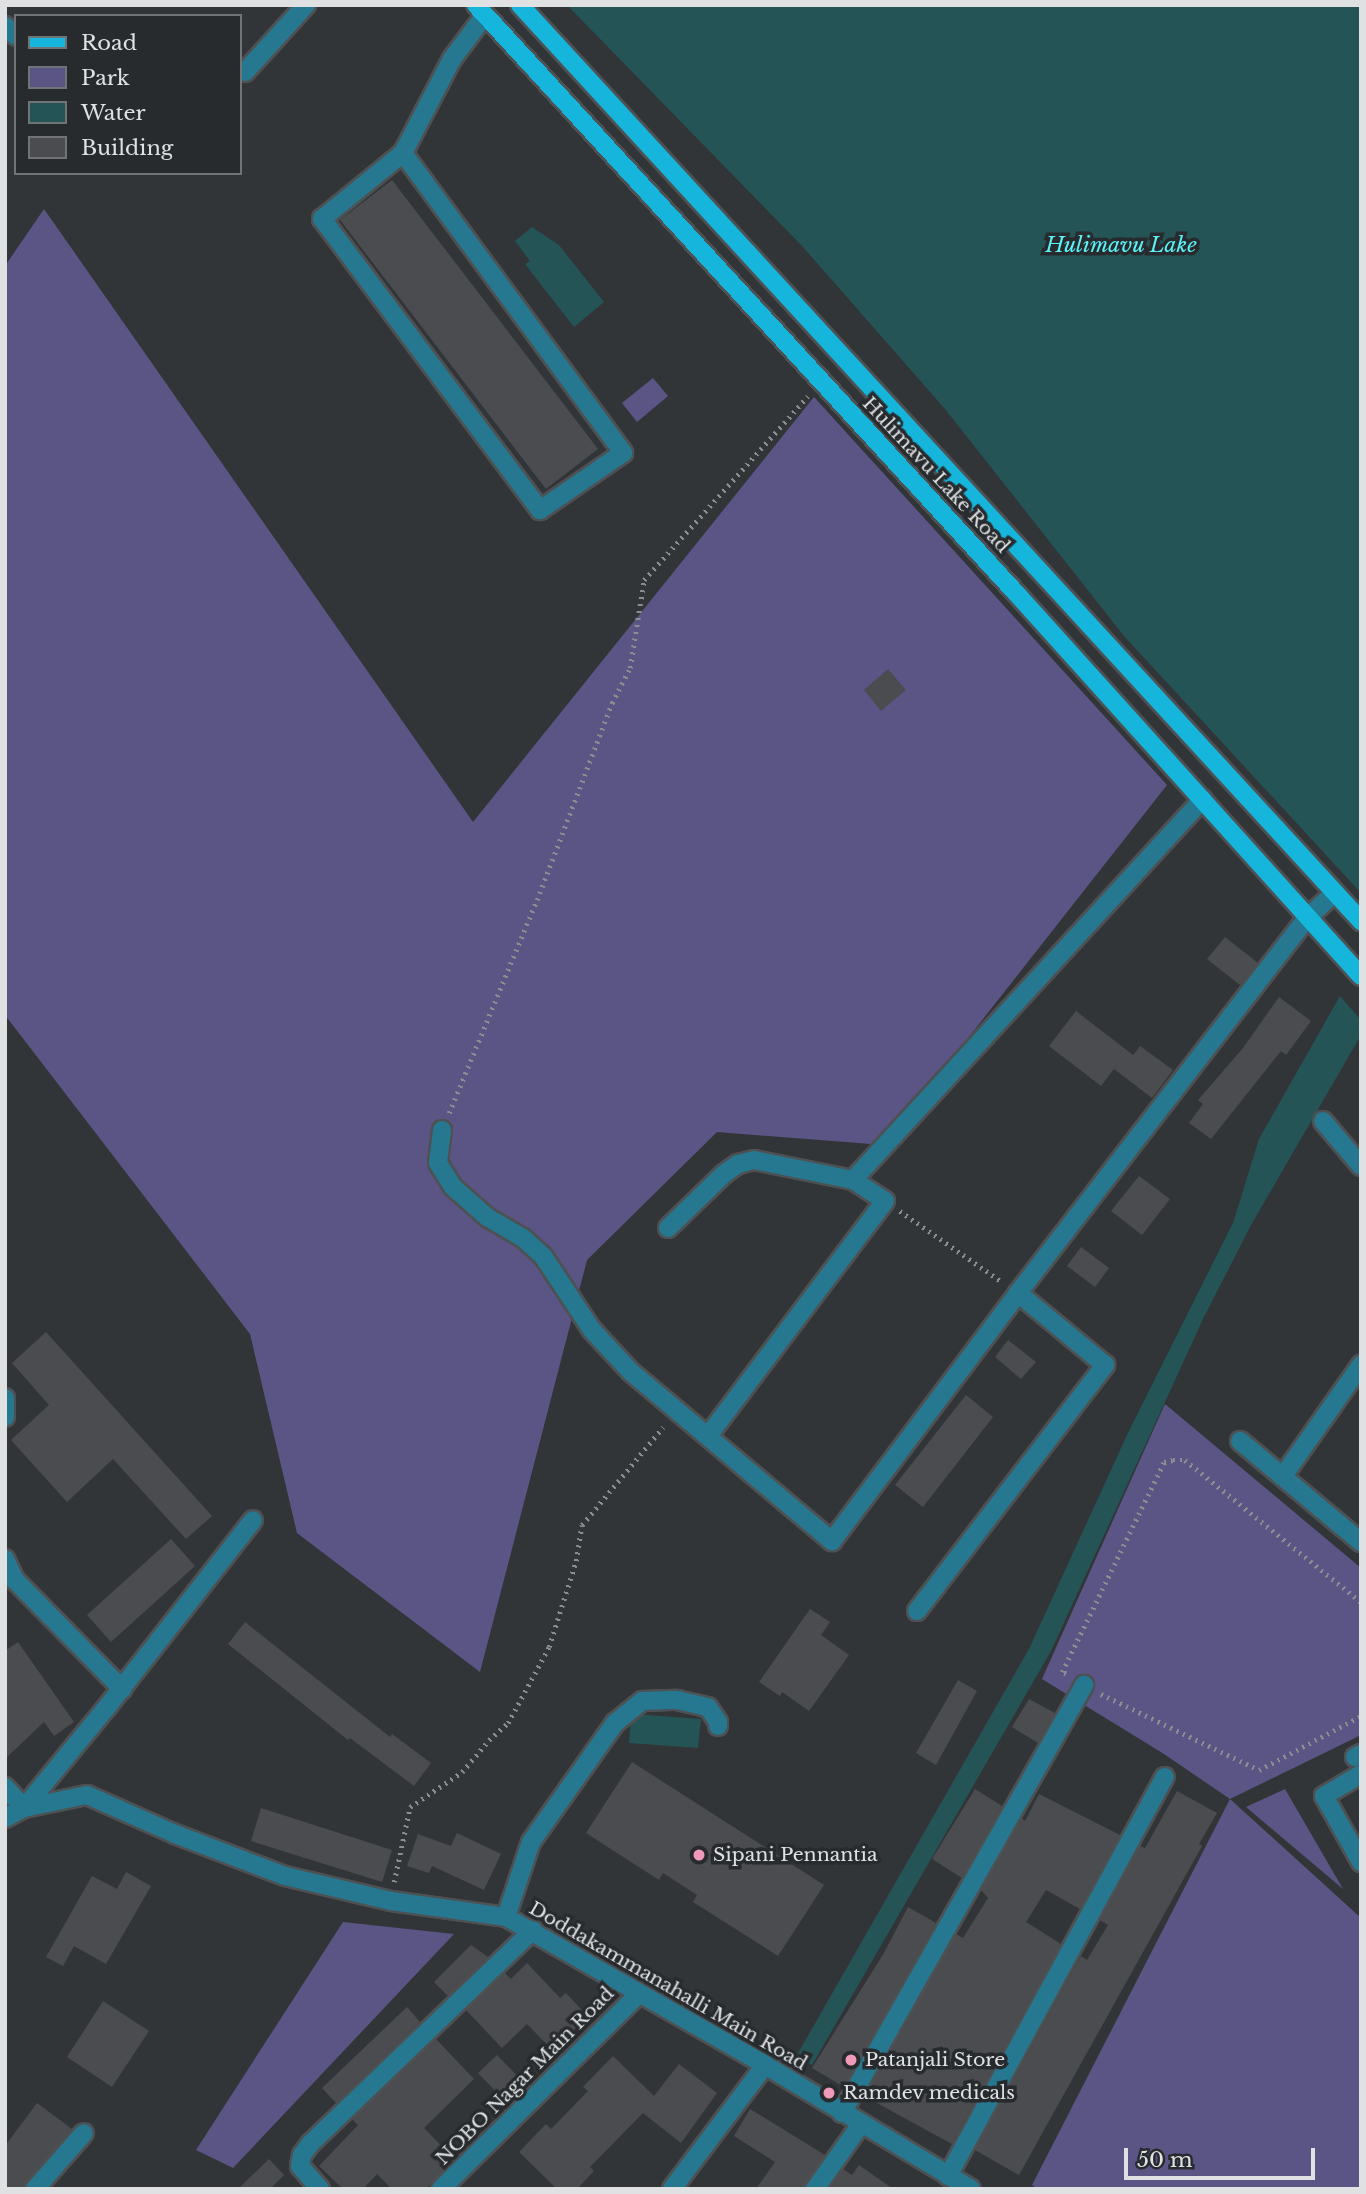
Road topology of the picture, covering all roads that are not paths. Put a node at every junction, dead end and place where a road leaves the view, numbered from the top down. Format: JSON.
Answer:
{"nodes":[{"id":1,"x":306,"y":5,"type":"edge"},
{"id":2,"x":520,"y":5,"type":"edge"},
{"id":3,"x":480,"y":10,"type":"edge"},
{"id":4,"x":245,"y":72,"type":"dead end"},
{"id":5,"x":403,"y":153,"type":"junction"},
{"id":6,"x":1203,"y":799,"type":"junction"},
{"id":7,"x":1335,"y":893,"type":"junction"},
{"id":8,"x":1308,"y":917,"type":"junction"},
{"id":9,"x":1361,"y":921,"type":"edge"},
{"id":10,"x":1357,"y":972,"type":"edge"},
{"id":11,"x":1324,"y":1121,"type":"dead end"},
{"id":12,"x":442,"y":1130,"type":"road end"},
{"id":13,"x":1361,"y":1166,"type":"edge"},
{"id":14,"x":853,"y":1180,"type":"junction"},
{"id":15,"x":668,"y":1228,"type":"dead end"},
{"id":16,"x":1018,"y":1293,"type":"junction"},
{"id":17,"x":1361,"y":1365,"type":"edge"},
{"id":18,"x":5,"y":1398,"type":"edge"},
{"id":19,"x":5,"y":1417,"type":"edge"},
{"id":20,"x":708,"y":1436,"type":"junction"},
{"id":21,"x":1240,"y":1441,"type":"dead end"},
{"id":22,"x":1283,"y":1476,"type":"junction"},
{"id":23,"x":253,"y":1520,"type":"dead end"},
{"id":24,"x":1360,"y":1540,"type":"edge"},
{"id":25,"x":5,"y":1559,"type":"edge"},
{"id":26,"x":917,"y":1611,"type":"dead end"},
{"id":27,"x":1084,"y":1685,"type":"road end"},
{"id":28,"x":122,"y":1689,"type":"junction"},
{"id":29,"x":718,"y":1726,"type":"dead end"},
{"id":30,"x":1359,"y":1762,"type":"edge"},
{"id":31,"x":1165,"y":1777,"type":"dead end"},
{"id":32,"x":5,"y":1787,"type":"edge"},
{"id":33,"x":24,"y":1808,"type":"junction"},
{"id":34,"x":5,"y":1818,"type":"edge"},
{"id":35,"x":1361,"y":1862,"type":"edge"},
{"id":36,"x":506,"y":1917,"type":"junction"},
{"id":37,"x":533,"y":1930,"type":"junction"},
{"id":38,"x":639,"y":1994,"type":"junction"},
{"id":39,"x":765,"y":2065,"type":"junction"},
{"id":40,"x":842,"y":2113,"type":"junction"},
{"id":41,"x":861,"y":2124,"type":"junction"},
{"id":42,"x":84,"y":2133,"type":"dead end"},
{"id":43,"x":948,"y":2176,"type":"junction"},
{"id":44,"x":35,"y":2189,"type":"edge"},
{"id":45,"x":320,"y":2189,"type":"edge"},
{"id":46,"x":441,"y":2189,"type":"edge"},
{"id":47,"x":672,"y":2189,"type":"edge"},
{"id":48,"x":815,"y":2189,"type":"edge"},
{"id":49,"x":971,"y":2189,"type":"edge"}],
"edges":[{"from":1,"to":4,"type":"street"},
{"from":2,"to":7,"type":"main road","name":"Hulimavu Lake Road"},
{"from":3,"to":5,"type":"street"},
{"from":3,"to":6,"type":"main road","name":"Hulimavu Lake Road"},
{"from":5,"to":5,"type":"street"},
{"from":6,"to":8,"type":"main road","name":"Hulimavu Lake Road"},
{"from":6,"to":14,"type":"street"},
{"from":7,"to":8,"type":"street"},
{"from":7,"to":9,"type":"main road","name":"Hulimavu Lake Road"},
{"from":8,"to":10,"type":"main road","name":"Hulimavu Lake Road"},
{"from":8,"to":16,"type":"street"},
{"from":11,"to":13,"type":"street"},
{"from":12,"to":20,"type":"street"},
{"from":14,"to":15,"type":"street"},
{"from":14,"to":20,"type":"street"},
{"from":16,"to":20,"type":"street"},
{"from":16,"to":26,"type":"street"},
{"from":17,"to":22,"type":"street"},
{"from":18,"to":19,"type":"street"},
{"from":21,"to":22,"type":"street"},
{"from":22,"to":24,"type":"street"},
{"from":23,"to":28,"type":"street"},
{"from":25,"to":28,"type":"street"},
{"from":27,"to":40,"type":"street"},
{"from":28,"to":33,"type":"street"},
{"from":29,"to":36,"type":"street"},
{"from":30,"to":35,"type":"street"},
{"from":31,"to":43,"type":"street"},
{"from":32,"to":33,"type":"street"},
{"from":33,"to":34,"type":"street","name":"Doddakammanahalli Main Road"},
{"from":33,"to":36,"type":"street","name":"Doddakammanahalli Main Road"},
{"from":36,"to":37,"type":"street","name":"Doddakammanahalli Main Road"},
{"from":37,"to":38,"type":"street","name":"Doddakammanahalli Main Road"},
{"from":37,"to":45,"type":"street"},
{"from":38,"to":39,"type":"street","name":"Doddakammanahalli Main Road"},
{"from":38,"to":46,"type":"street","name":"NOBO Nagar Main Road"},
{"from":39,"to":40,"type":"street","name":"Doddakammanahalli Main Road"},
{"from":39,"to":47,"type":"street"},
{"from":40,"to":41,"type":"street","name":"Doddakammanahalli Main Road"},
{"from":41,"to":43,"type":"street","name":"Doddakammanahalli Main Road"},
{"from":41,"to":48,"type":"street"},
{"from":42,"to":44,"type":"street"},
{"from":43,"to":49,"type":"street","name":"Doddakammanahalli Main Road"}]}
